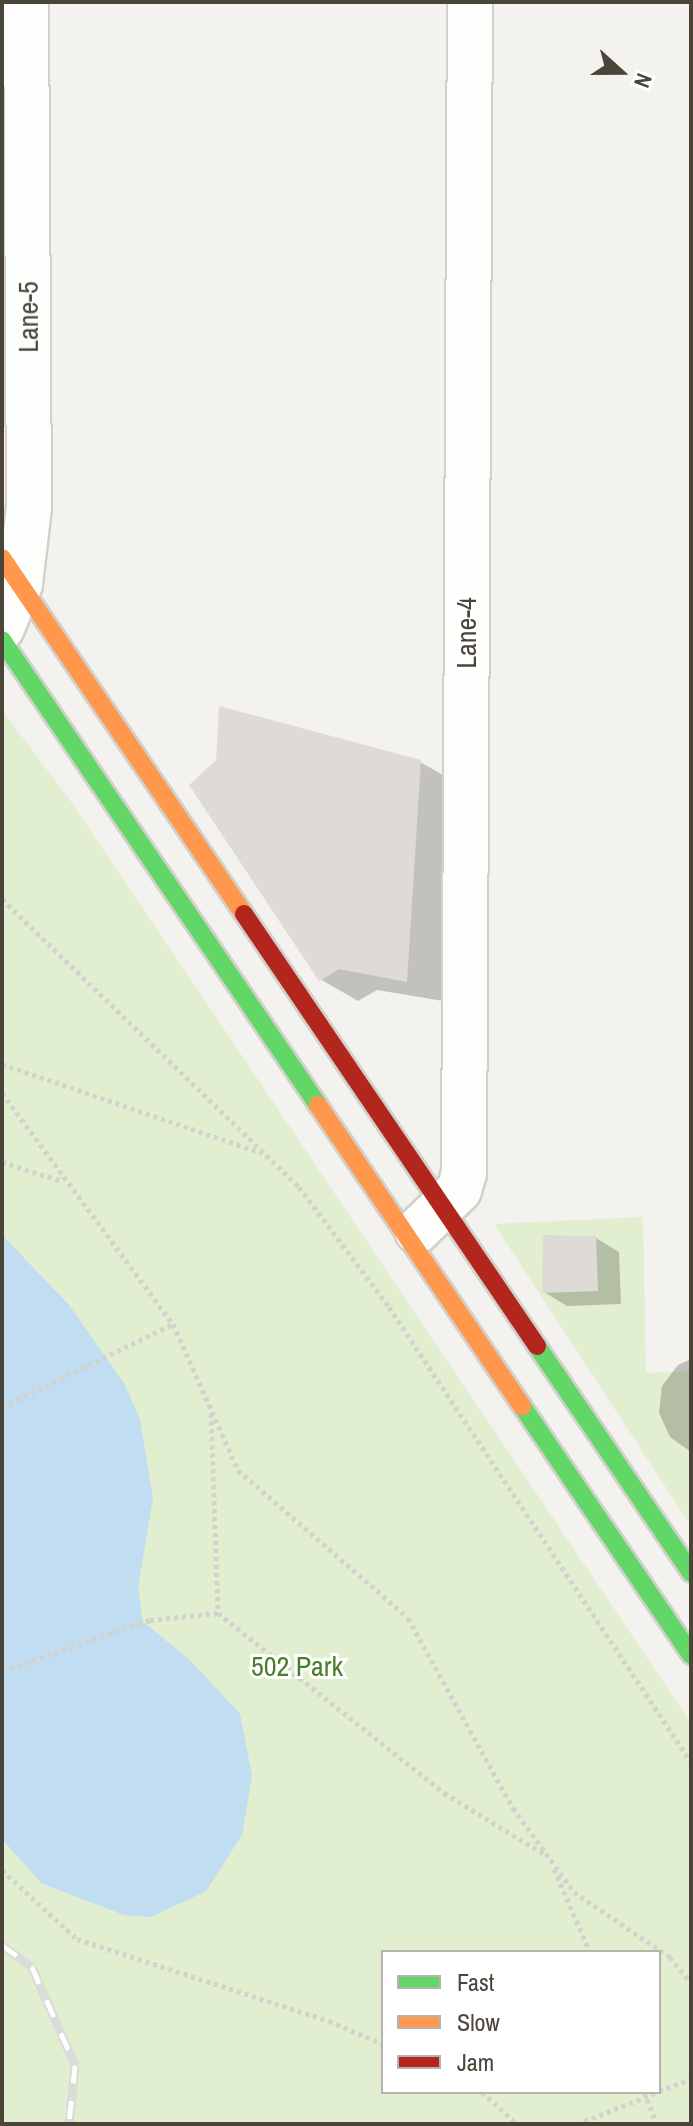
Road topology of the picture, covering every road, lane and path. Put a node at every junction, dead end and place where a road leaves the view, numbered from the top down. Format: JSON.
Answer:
{"nodes":[{"id":1,"x":26,"y":2,"type":"edge"},
{"id":2,"x":470,"y":2,"type":"edge"},
{"id":3,"x":11,"y":571,"type":"edge"},
{"id":4,"x":2,"y":628,"type":"edge"},
{"id":5,"x":2,"y":640,"type":"edge"},
{"id":6,"x":2,"y":899,"type":"edge"},
{"id":7,"x":2,"y":1064,"type":"edge"},
{"id":8,"x":2,"y":1093,"type":"edge"},
{"id":9,"x":263,"y":1154,"type":"junction"},
{"id":10,"x":2,"y":1162,"type":"edge"},
{"id":11,"x":63,"y":1182,"type":"junction"},
{"id":12,"x":444,"y":1206,"type":"junction"},
{"id":13,"x":406,"y":1240,"type":"junction"},
{"id":14,"x":173,"y":1324,"type":"junction"},
{"id":15,"x":2,"y":1407,"type":"edge"},
{"id":16,"x":211,"y":1410,"type":"junction"},
{"id":17,"x":691,"y":1573,"type":"edge"},
{"id":18,"x":218,"y":1613,"type":"junction"},
{"id":19,"x":691,"y":1655,"type":"edge"},
{"id":20,"x":2,"y":1671,"type":"edge"},
{"id":21,"x":691,"y":1762,"type":"edge"},
{"id":22,"x":549,"y":1858,"type":"junction"},
{"id":23,"x":2,"y":1870,"type":"edge"},
{"id":24,"x":589,"y":1950,"type":"edge"},
{"id":25,"x":660,"y":1950,"type":"edge"},
{"id":26,"x":661,"y":1951,"type":"edge"},
{"id":27,"x":691,"y":1983,"type":"edge"},
{"id":28,"x":381,"y":2043,"type":"edge"},
{"id":29,"x":691,"y":2079,"type":"edge"},
{"id":30,"x":661,"y":2091,"type":"edge"},
{"id":31,"x":484,"y":2094,"type":"edge"},
{"id":32,"x":645,"y":2094,"type":"edge"},
{"id":33,"x":517,"y":2124,"type":"edge"},
{"id":34,"x":577,"y":2124,"type":"edge"},
{"id":35,"x":657,"y":2124,"type":"edge"}],
"edges":[{"from":1,"to":3,"type":"street","name":"Lane-5"},
{"from":2,"to":12,"type":"street","name":"Lane-4"},
{"from":3,"to":4,"type":"street","name":"Lane-5"},
{"from":3,"to":12,"type":"street"},
{"from":5,"to":13,"type":"street"},
{"from":6,"to":9,"type":"path"},
{"from":7,"to":9,"type":"path"},
{"from":8,"to":11,"type":"path"},
{"from":9,"to":21,"type":"path"},
{"from":10,"to":11,"type":"path"},
{"from":11,"to":14,"type":"path"},
{"from":12,"to":13,"type":"street","name":"Lane-4"},
{"from":12,"to":17,"type":"street"},
{"from":13,"to":19,"type":"street"},
{"from":14,"to":15,"type":"path"},
{"from":14,"to":16,"type":"path"},
{"from":16,"to":18,"type":"path"},
{"from":16,"to":22,"type":"path"},
{"from":18,"to":20,"type":"path"},
{"from":18,"to":22,"type":"path"},
{"from":22,"to":24,"type":"path"},
{"from":22,"to":25,"type":"path"},
{"from":23,"to":28,"type":"path"},
{"from":26,"to":27,"type":"path"},
{"from":29,"to":30,"type":"path"},
{"from":31,"to":33,"type":"path"},
{"from":32,"to":34,"type":"path"},
{"from":32,"to":35,"type":"path"}]}
